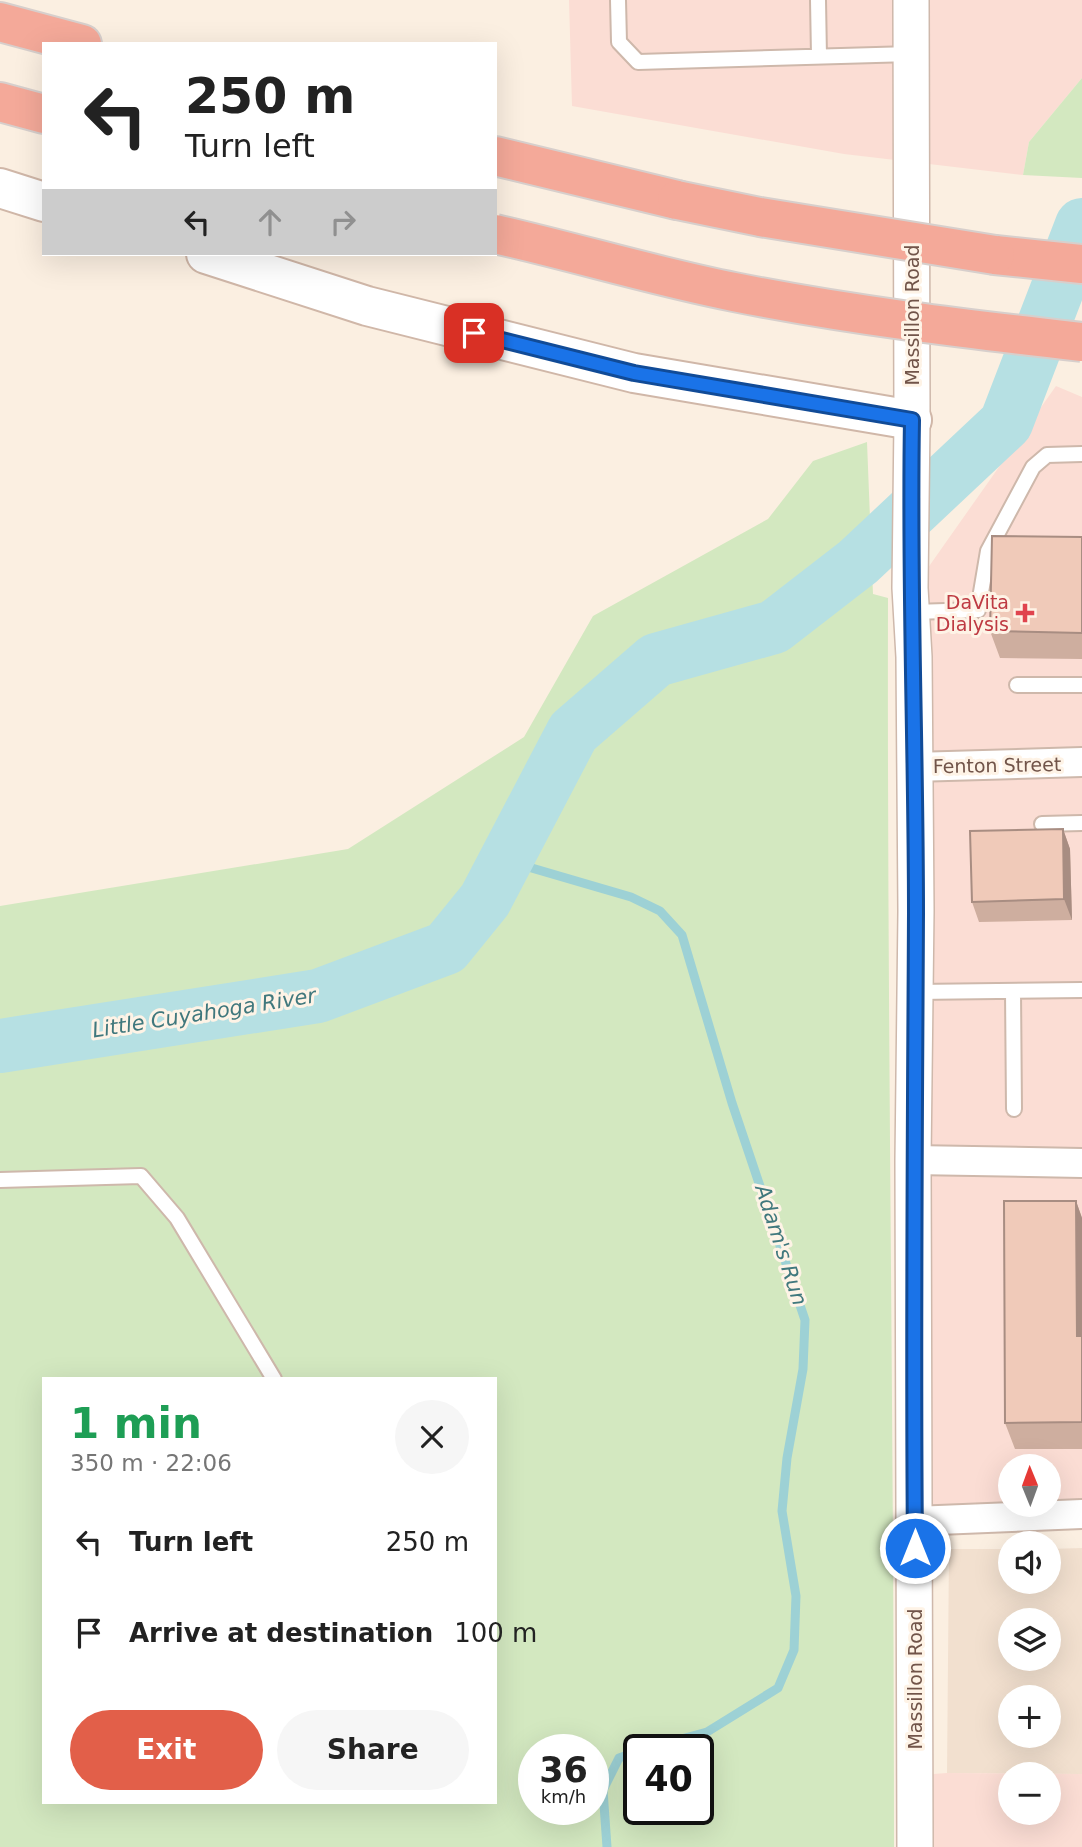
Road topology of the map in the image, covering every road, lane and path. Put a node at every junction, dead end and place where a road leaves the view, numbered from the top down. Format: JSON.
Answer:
{"nodes":[{"id":1,"x":618,"y":0,"type":"edge"},
{"id":2,"x":818,"y":0,"type":"edge"},
{"id":3,"x":911,"y":0,"type":"edge"},
{"id":4,"x":0,"y":22,"type":"edge"},
{"id":5,"x":75,"y":42,"type":"edge"},
{"id":6,"x":911,"y":54,"type":"junction"},
{"id":7,"x":819,"y":56,"type":"junction"},
{"id":8,"x":0,"y":102,"type":"edge"},
{"id":9,"x":42,"y":113,"type":"edge"},
{"id":10,"x":497,"y":157,"type":"edge"},
{"id":11,"x":0,"y":188,"type":"edge"},
{"id":12,"x":42,"y":201,"type":"edge"},
{"id":13,"x":497,"y":235,"type":"edge"},
{"id":14,"x":1082,"y":250,"type":"edge"},
{"id":15,"x":995,"y":255,"type":"junction"},
{"id":16,"x":212,"y":256,"type":"edge"},
{"id":17,"x":1082,"y":264,"type":"edge"},
{"id":18,"x":1082,"y":342,"type":"edge"},
{"id":19,"x":912,"y":420,"type":"junction"},
{"id":20,"x":1082,"y":454,"type":"edge"},
{"id":21,"x":910,"y":600,"type":"junction"},
{"id":22,"x":1017,"y":685,"type":"dead end"},
{"id":23,"x":1082,"y":685,"type":"edge"},
{"id":24,"x":1082,"y":762,"type":"edge"},
{"id":25,"x":913,"y":767,"type":"junction"},
{"id":26,"x":1082,"y":823,"type":"edge"},
{"id":27,"x":1042,"y":824,"type":"dead end"},
{"id":28,"x":1082,"y":990,"type":"edge"},
{"id":29,"x":1013,"y":991,"type":"junction"},
{"id":30,"x":915,"y":992,"type":"junction"},
{"id":31,"x":1014,"y":1109,"type":"dead end"},
{"id":32,"x":913,"y":1160,"type":"junction"},
{"id":33,"x":1082,"y":1163,"type":"edge"},
{"id":34,"x":0,"y":1180,"type":"edge"},
{"id":35,"x":273,"y":1377,"type":"edge"},
{"id":36,"x":1082,"y":1514,"type":"edge"},
{"id":37,"x":914,"y":1521,"type":"junction"},
{"id":38,"x":915,"y":1847,"type":"edge"}],
"edges":[{"from":1,"to":7,"type":"lane"},
{"from":2,"to":7,"type":"lane"},
{"from":3,"to":6,"type":"street","name":"Massillon Road"},
{"from":4,"to":5,"type":"highway"},
{"from":6,"to":7,"type":"lane"},
{"from":6,"to":19,"type":"street","name":"Massillon Road"},
{"from":8,"to":9,"type":"highway"},
{"from":10,"to":15,"type":"highway","bridge":true},
{"from":11,"to":12,"type":"main road"},
{"from":13,"to":18,"type":"highway","bridge":true},
{"from":14,"to":15,"type":"highway"},
{"from":15,"to":17,"type":"highway"},
{"from":16,"to":19,"type":"main road"},
{"from":19,"to":21,"type":"street","name":"Massillon Road"},
{"from":20,"to":21,"type":"lane"},
{"from":21,"to":25,"type":"street","name":"Massillon Road"},
{"from":22,"to":23,"type":"lane"},
{"from":24,"to":25,"type":"street","name":"Fenton Street"},
{"from":25,"to":30,"type":"street","name":"Massillon Road"},
{"from":26,"to":27,"type":"lane"},
{"from":28,"to":29,"type":"lane"},
{"from":29,"to":30,"type":"lane"},
{"from":29,"to":31,"type":"lane"},
{"from":30,"to":32,"type":"street","name":"Massillon Road"},
{"from":32,"to":33,"type":"street"},
{"from":32,"to":37,"type":"street","name":"Massillon Road"},
{"from":34,"to":35,"type":"lane"},
{"from":36,"to":37,"type":"street"},
{"from":37,"to":38,"type":"street","name":"Massillon Road"}]}
